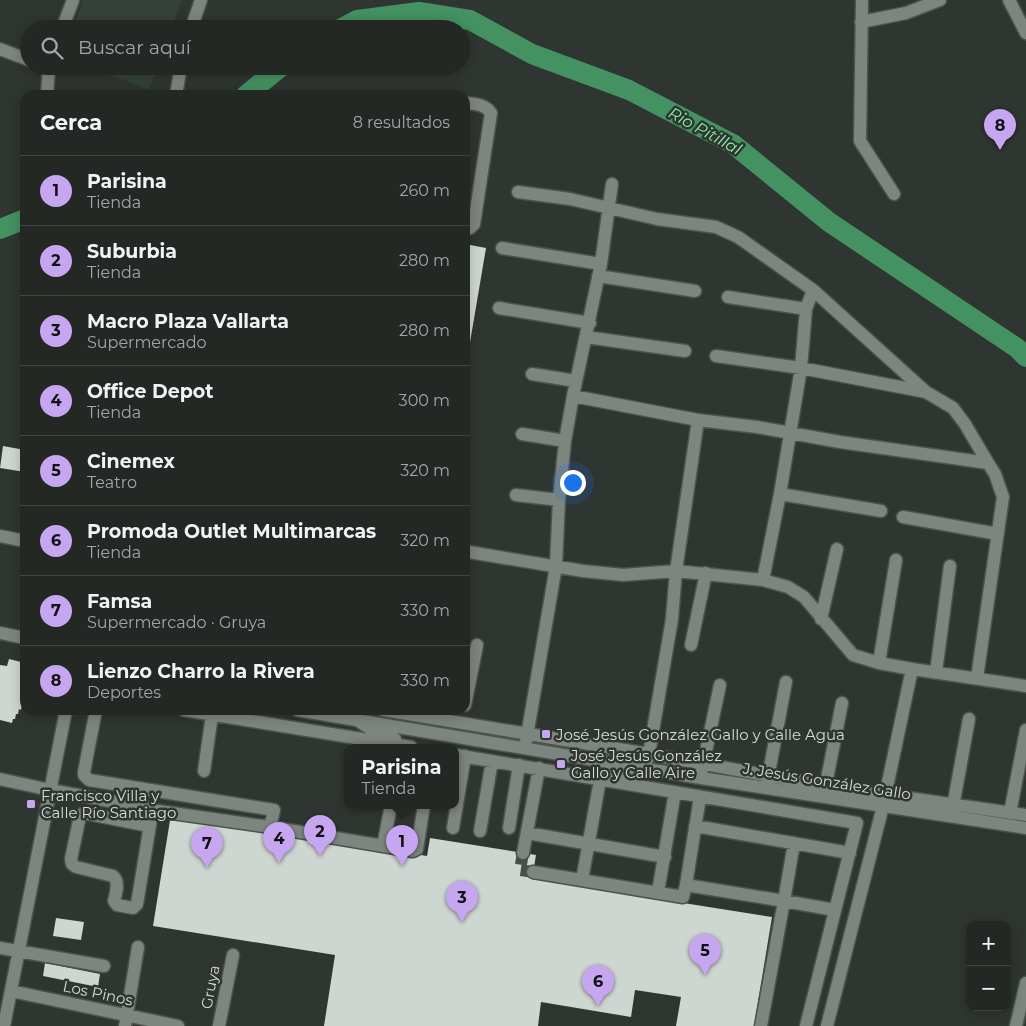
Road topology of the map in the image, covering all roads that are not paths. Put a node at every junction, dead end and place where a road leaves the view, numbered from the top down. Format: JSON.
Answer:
{"nodes":[{"id":1,"x":72,"y":0,"type":"edge"},
{"id":2,"x":201,"y":0,"type":"edge"},
{"id":3,"x":862,"y":0,"type":"edge"},
{"id":4,"x":940,"y":0,"type":"edge"},
{"id":5,"x":1009,"y":0,"type":"edge"},
{"id":6,"x":65,"y":20,"type":"edge"},
{"id":7,"x":194,"y":20,"type":"edge"},
{"id":8,"x":860,"y":22,"type":"junction"},
{"id":9,"x":1026,"y":33,"type":"edge"},
{"id":10,"x":0,"y":49,"type":"edge"},
{"id":11,"x":20,"y":57,"type":"edge"},
{"id":12,"x":47,"y":75,"type":"edge"},
{"id":13,"x":179,"y":75,"type":"edge"},
{"id":14,"x":47,"y":90,"type":"edge"},
{"id":15,"x":177,"y":90,"type":"edge"},
{"id":16,"x":470,"y":104,"type":"edge"},
{"id":17,"x":612,"y":184,"type":"dead end"},
{"id":18,"x":518,"y":192,"type":"dead end"},
{"id":19,"x":894,"y":194,"type":"dead end"},
{"id":20,"x":608,"y":207,"type":"junction"},
{"id":21,"x":470,"y":228,"type":"edge"},
{"id":22,"x":502,"y":248,"type":"dead end"},
{"id":23,"x":600,"y":270,"type":"junction"},
{"id":24,"x":813,"y":290,"type":"junction"},
{"id":25,"x":695,"y":291,"type":"dead end"},
{"id":26,"x":728,"y":297,"type":"dead end"},
{"id":27,"x":499,"y":308,"type":"dead end"},
{"id":28,"x":806,"y":309,"type":"junction"},
{"id":29,"x":590,"y":323,"type":"junction"},
{"id":30,"x":586,"y":337,"type":"junction"},
{"id":31,"x":685,"y":352,"type":"dead end"},
{"id":32,"x":716,"y":356,"type":"dead end"},
{"id":33,"x":801,"y":368,"type":"junction"},
{"id":34,"x":532,"y":374,"type":"dead end"},
{"id":35,"x":576,"y":381,"type":"junction"},
{"id":36,"x":926,"y":392,"type":"junction"},
{"id":37,"x":573,"y":396,"type":"junction"},
{"id":38,"x":698,"y":420,"type":"junction"},
{"id":39,"x":791,"y":432,"type":"junction"},
{"id":40,"x":522,"y":434,"type":"dead end"},
{"id":41,"x":565,"y":442,"type":"junction"},
{"id":42,"x":988,"y":463,"type":"junction"},
{"id":43,"x":780,"y":494,"type":"junction"},
{"id":44,"x":516,"y":495,"type":"dead end"},
{"id":45,"x":558,"y":500,"type":"junction"},
{"id":46,"x":881,"y":511,"type":"dead end"},
{"id":47,"x":903,"y":517,"type":"dead end"},
{"id":48,"x":998,"y":534,"type":"junction"},
{"id":49,"x":0,"y":536,"type":"edge"},
{"id":50,"x":20,"y":540,"type":"edge"},
{"id":51,"x":837,"y":549,"type":"dead end"},
{"id":52,"x":470,"y":552,"type":"edge"},
{"id":53,"x":896,"y":560,"type":"dead end"},
{"id":54,"x":556,"y":566,"type":"junction"},
{"id":55,"x":950,"y":566,"type":"dead end"},
{"id":56,"x":676,"y":570,"type":"junction"},
{"id":57,"x":706,"y":573,"type":"junction"},
{"id":58,"x":762,"y":580,"type":"junction"},
{"id":59,"x":821,"y":619,"type":"junction"},
{"id":60,"x":0,"y":633,"type":"edge"},
{"id":61,"x":20,"y":637,"type":"edge"},
{"id":62,"x":692,"y":645,"type":"dead end"},
{"id":63,"x":477,"y":646,"type":"dead end"},
{"id":64,"x":879,"y":663,"type":"junction"},
{"id":65,"x":912,"y":669,"type":"junction"},
{"id":66,"x":936,"y":672,"type":"junction"},
{"id":67,"x":977,"y":678,"type":"junction"},
{"id":68,"x":470,"y":680,"type":"edge"},
{"id":69,"x":786,"y":682,"type":"dead end"},
{"id":70,"x":720,"y":684,"type":"dead end"},
{"id":71,"x":1026,"y":686,"type":"edge"},
{"id":72,"x":842,"y":703,"type":"dead end"},
{"id":73,"x":65,"y":715,"type":"edge"},
{"id":74,"x":95,"y":715,"type":"edge"},
{"id":75,"x":212,"y":715,"type":"joint"},
{"id":76,"x":357,"y":715,"type":"edge"},
{"id":77,"x":422,"y":715,"type":"edge"},
{"id":78,"x":430,"y":715,"type":"edge"},
{"id":79,"x":463,"y":715,"type":"edge"},
{"id":80,"x":969,"y":720,"type":"dead end"},
{"id":81,"x":462,"y":723,"type":"junction"},
{"id":82,"x":419,"y":730,"type":"junction"},
{"id":83,"x":1026,"y":730,"type":"edge"},
{"id":84,"x":528,"y":734,"type":"junction"},
{"id":85,"x":459,"y":736,"type":"junction"},
{"id":86,"x":387,"y":744,"type":"edge"},
{"id":87,"x":402,"y":744,"type":"edge"},
{"id":88,"x":526,"y":749,"type":"junction"},
{"id":89,"x":649,"y":754,"type":"junction"},
{"id":90,"x":460,"y":755,"type":"edge"},
{"id":91,"x":492,"y":760,"type":"junction"},
{"id":92,"x":704,"y":764,"type":"junction"},
{"id":93,"x":519,"y":765,"type":"junction"},
{"id":94,"x":539,"y":768,"type":"junction"},
{"id":95,"x":644,"y":768,"type":"junction"},
{"id":96,"x":204,"y":771,"type":"dead end"},
{"id":97,"x":701,"y":778,"type":"junction"},
{"id":98,"x":0,"y":779,"type":"edge"},
{"id":99,"x":600,"y":780,"type":"junction"},
{"id":100,"x":768,"y":782,"type":"junction"},
{"id":101,"x":50,"y":790,"type":"junction"},
{"id":102,"x":825,"y":791,"type":"junction"},
{"id":103,"x":675,"y":792,"type":"junction"},
{"id":104,"x":700,"y":796,"type":"junction"},
{"id":105,"x":884,"y":800,"type":"junction"},
{"id":106,"x":390,"y":809,"type":"edge"},
{"id":107,"x":423,"y":809,"type":"edge"},
{"id":108,"x":455,"y":809,"type":"edge"},
{"id":109,"x":151,"y":810,"type":"junction"},
{"id":110,"x":952,"y":811,"type":"junction"},
{"id":111,"x":1010,"y":813,"type":"junction"},
{"id":112,"x":1026,"y":815,"type":"edge"},
{"id":113,"x":149,"y":826,"type":"junction"},
{"id":114,"x":695,"y":826,"type":"junction"},
{"id":115,"x":270,"y":827,"type":"junction"},
{"id":116,"x":453,"y":828,"type":"dead end"},
{"id":117,"x":509,"y":828,"type":"dead end"},
{"id":118,"x":1026,"y":828,"type":"edge"},
{"id":119,"x":480,"y":831,"type":"dead end"},
{"id":120,"x":527,"y":834,"type":"junction"},
{"id":121,"x":794,"y":843,"type":"junction"},
{"id":122,"x":588,"y":844,"type":"junction"},
{"id":123,"x":383,"y":846,"type":"junction"},
{"id":124,"x":523,"y":853,"type":"tunnel mouth"},
{"id":125,"x":850,"y":853,"type":"junction"},
{"id":126,"x":665,"y":857,"type":"junction"},
{"id":127,"x":533,"y":872,"type":"tunnel mouth"},
{"id":128,"x":582,"y":880,"type":"junction"},
{"id":129,"x":686,"y":885,"type":"junction"},
{"id":130,"x":658,"y":892,"type":"junction"},
{"id":131,"x":784,"y":901,"type":"junction"},
{"id":132,"x":835,"y":910,"type":"junction"},
{"id":133,"x":138,"y":947,"type":"dead end"},
{"id":134,"x":0,"y":948,"type":"edge"},
{"id":135,"x":19,"y":952,"type":"junction"},
{"id":136,"x":233,"y":955,"type":"dead end"},
{"id":137,"x":104,"y":966,"type":"dead end"},
{"id":138,"x":1026,"y":983,"type":"edge"},
{"id":139,"x":11,"y":990,"type":"junction"},
{"id":140,"x":1024,"y":998,"type":"edge"},
{"id":141,"x":125,"y":1021,"type":"edge"},
{"id":142,"x":4,"y":1026,"type":"edge"},
{"id":143,"x":178,"y":1026,"type":"edge"},
{"id":144,"x":219,"y":1026,"type":"edge"},
{"id":145,"x":761,"y":1026,"type":"edge"},
{"id":146,"x":806,"y":1026,"type":"edge"},
{"id":147,"x":827,"y":1026,"type":"edge"},
{"id":148,"x":1016,"y":1026,"type":"edge"}],
"edges":[{"from":1,"to":6,"type":"street"},
{"from":2,"to":7,"type":"street"},
{"from":3,"to":8,"type":"street"},
{"from":4,"to":8,"type":"street"},
{"from":5,"to":9,"type":"street"},
{"from":8,"to":19,"type":"street"},
{"from":10,"to":11,"type":"street"},
{"from":12,"to":14,"type":"street"},
{"from":13,"to":15,"type":"street"},
{"from":16,"to":21,"type":"street"},
{"from":17,"to":20,"type":"street"},
{"from":18,"to":20,"type":"street"},
{"from":20,"to":23,"type":"street"},
{"from":20,"to":24,"type":"street"},
{"from":22,"to":23,"type":"street"},
{"from":23,"to":25,"type":"street"},
{"from":23,"to":29,"type":"street"},
{"from":24,"to":28,"type":"street"},
{"from":24,"to":36,"type":"street"},
{"from":26,"to":28,"type":"street"},
{"from":27,"to":29,"type":"street"},
{"from":28,"to":33,"type":"street"},
{"from":29,"to":30,"type":"street"},
{"from":30,"to":31,"type":"street"},
{"from":30,"to":35,"type":"street"},
{"from":32,"to":33,"type":"street"},
{"from":33,"to":36,"type":"street"},
{"from":33,"to":39,"type":"street"},
{"from":34,"to":35,"type":"street"},
{"from":35,"to":37,"type":"street"},
{"from":36,"to":42,"type":"street"},
{"from":37,"to":38,"type":"street"},
{"from":37,"to":41,"type":"street"},
{"from":38,"to":39,"type":"street"},
{"from":38,"to":56,"type":"street"},
{"from":39,"to":42,"type":"street"},
{"from":39,"to":43,"type":"street"},
{"from":40,"to":41,"type":"street"},
{"from":41,"to":45,"type":"street"},
{"from":42,"to":48,"type":"street"},
{"from":43,"to":46,"type":"street"},
{"from":43,"to":58,"type":"street"},
{"from":44,"to":45,"type":"street"},
{"from":45,"to":54,"type":"street"},
{"from":47,"to":48,"type":"street"},
{"from":48,"to":67,"type":"street"},
{"from":49,"to":50,"type":"street"},
{"from":51,"to":59,"type":"street"},
{"from":52,"to":54,"type":"street"},
{"from":53,"to":64,"type":"street"},
{"from":54,"to":56,"type":"street"},
{"from":54,"to":84,"type":"street"},
{"from":55,"to":66,"type":"street"},
{"from":56,"to":57,"type":"street"},
{"from":56,"to":89,"type":"street"},
{"from":57,"to":58,"type":"street"},
{"from":57,"to":62,"type":"street"},
{"from":58,"to":59,"type":"street"},
{"from":59,"to":64,"type":"street"},
{"from":60,"to":61,"type":"street"},
{"from":63,"to":68,"type":"street"},
{"from":64,"to":65,"type":"street"},
{"from":65,"to":66,"type":"street"},
{"from":65,"to":105,"type":"street"},
{"from":66,"to":67,"type":"street"},
{"from":67,"to":71,"type":"street"},
{"from":69,"to":100,"type":"street"},
{"from":70,"to":92,"type":"street"},
{"from":72,"to":102,"type":"street"},
{"from":73,"to":101,"type":"street"},
{"from":74,"to":115,"type":"street"},
{"from":75,"to":86,"type":"street"},
{"from":75,"to":96,"type":"street"},
{"from":76,"to":82,"type":"street","name":"J. Jesús González Gallo"},
{"from":76,"to":87,"type":"street"},
{"from":77,"to":82,"type":"street"},
{"from":78,"to":81,"type":"street","name":"J. Jesús González Gallo"},
{"from":79,"to":81,"type":"street"},
{"from":80,"to":110,"type":"street"},
{"from":81,"to":84,"type":"street","name":"J. Jesús González Gallo"},
{"from":81,"to":85,"type":"street"},
{"from":82,"to":85,"type":"street","name":"J. Jesús González Gallo"},
{"from":83,"to":111,"type":"street"},
{"from":84,"to":88,"type":"street"},
{"from":84,"to":89,"type":"street","name":"J. Jesús González Gallo"},
{"from":85,"to":88,"type":"street","name":"J. Jesús González Gallo"},
{"from":88,"to":95,"type":"street","name":"J. Jesús González Gallo"},
{"from":89,"to":92,"type":"street","name":"J. Jesús González Gallo"},
{"from":89,"to":95,"type":"street"},
{"from":90,"to":91,"type":"street"},
{"from":91,"to":93,"type":"street"},
{"from":91,"to":119,"type":"street"},
{"from":92,"to":97,"type":"street"},
{"from":92,"to":100,"type":"street","name":"J. Jesús González Gallo"},
{"from":93,"to":94,"type":"street"},
{"from":93,"to":117,"type":"street"},
{"from":94,"to":99,"type":"street"},
{"from":94,"to":120,"type":"street"},
{"from":95,"to":97,"type":"street","name":"J. Jesús González Gallo"},
{"from":95,"to":99,"type":"street"},
{"from":97,"to":100,"type":"street","name":"J. Jesús González Gallo"},
{"from":98,"to":101,"type":"street"},
{"from":99,"to":103,"type":"street"},
{"from":99,"to":122,"type":"street"},
{"from":100,"to":102,"type":"street","name":"J. Jesús González Gallo"},
{"from":101,"to":109,"type":"street"},
{"from":101,"to":135,"type":"street"},
{"from":102,"to":105,"type":"street","name":"J. Jesús González Gallo"},
{"from":103,"to":104,"type":"street"},
{"from":103,"to":126,"type":"street"},
{"from":104,"to":114,"type":"street"},
{"from":104,"to":125,"type":"street"},
{"from":105,"to":110,"type":"street","name":"J. Jesús González Gallo"},
{"from":105,"to":147,"type":"street"},
{"from":106,"to":123,"type":"street"},
{"from":107,"to":123,"type":"street"},
{"from":108,"to":116,"type":"street"},
{"from":109,"to":113,"type":"street"},
{"from":109,"to":115,"type":"street"},
{"from":110,"to":111,"type":"street","name":"J. Jesús González Gallo"},
{"from":110,"to":118,"type":"street","name":"J. Jesús González Gallo"},
{"from":111,"to":112,"type":"street","name":"J. Jesús González Gallo"},
{"from":113,"to":113,"type":"street"},
{"from":114,"to":121,"type":"street"},
{"from":114,"to":129,"type":"street"},
{"from":115,"to":123,"type":"street"},
{"from":120,"to":122,"type":"street"},
{"from":120,"to":124,"type":"street"},
{"from":121,"to":125,"type":"street"},
{"from":121,"to":131,"type":"street"},
{"from":122,"to":126,"type":"street"},
{"from":122,"to":128,"type":"street"},
{"from":125,"to":132,"type":"street"},
{"from":126,"to":130,"type":"street"},
{"from":127,"to":128,"type":"street"},
{"from":128,"to":130,"type":"street"},
{"from":129,"to":130,"type":"street"},
{"from":129,"to":131,"type":"street"},
{"from":131,"to":132,"type":"street"},
{"from":131,"to":145,"type":"street"},
{"from":132,"to":146,"type":"street"},
{"from":133,"to":141,"type":"street"},
{"from":134,"to":135,"type":"street"},
{"from":135,"to":137,"type":"street"},
{"from":135,"to":139,"type":"street"},
{"from":136,"to":144,"type":"street","name":"Gruya"},
{"from":138,"to":140,"type":"street"},
{"from":139,"to":141,"type":"street","name":"Los Pinos"},
{"from":139,"to":142,"type":"street"},
{"from":140,"to":148,"type":"street"},
{"from":141,"to":143,"type":"street","name":"Los Pinos"}]}
